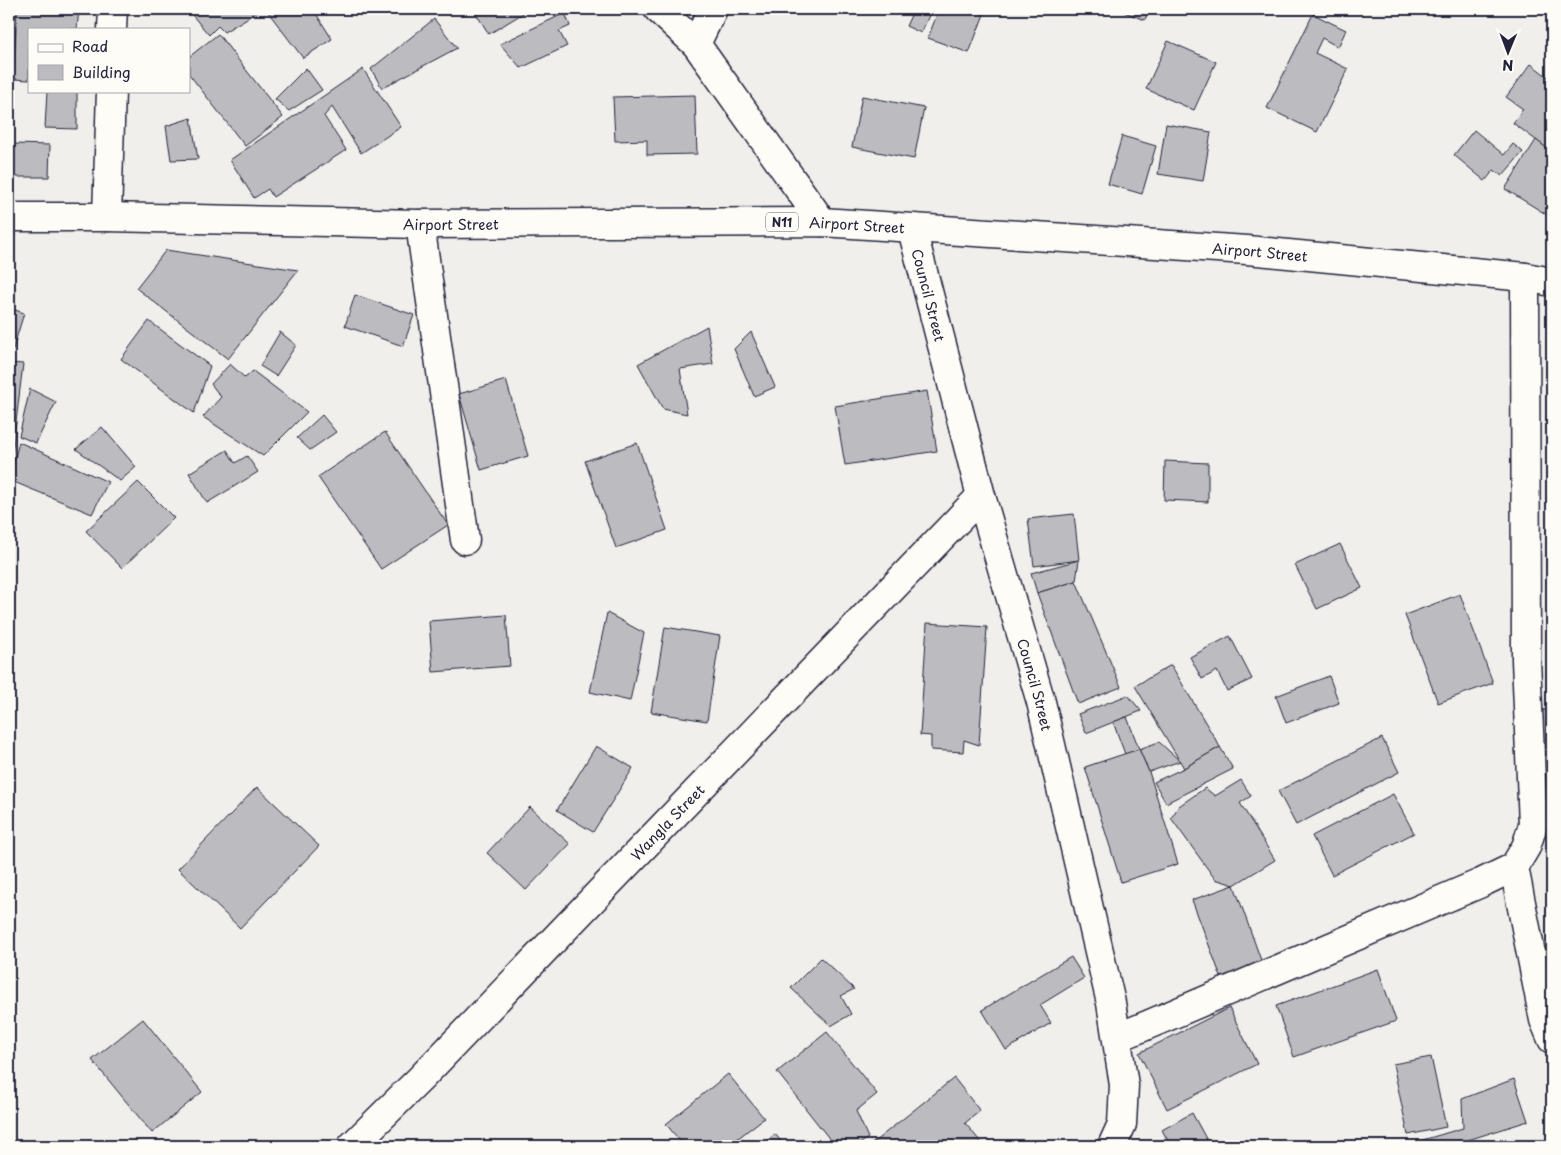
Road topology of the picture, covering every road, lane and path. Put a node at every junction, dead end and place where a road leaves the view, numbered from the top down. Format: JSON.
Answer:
{"nodes":[{"id":1,"x":113,"y":9,"type":"edge"},
{"id":2,"x":658,"y":9,"type":"edge"},
{"id":3,"x":713,"y":9,"type":"edge"},
{"id":4,"x":112,"y":28,"type":"edge"},
{"id":5,"x":696,"y":44,"type":"junction"},
{"id":6,"x":111,"y":92,"type":"edge"},
{"id":7,"x":9,"y":217,"type":"edge"},
{"id":8,"x":107,"y":217,"type":"junction"},
{"id":9,"x":822,"y":222,"type":"junction"},
{"id":10,"x":420,"y":224,"type":"junction"},
{"id":11,"x":912,"y":229,"type":"junction"},
{"id":12,"x":1525,"y":277,"type":"junction"},
{"id":13,"x":1552,"y":282,"type":"edge"},
{"id":14,"x":981,"y":496,"type":"junction"},
{"id":15,"x":465,"y":540,"type":"dead end"},
{"id":16,"x":1543,"y":824,"type":"edge"},
{"id":17,"x":1514,"y":867,"type":"junction"},
{"id":18,"x":1117,"y":1038,"type":"junction"},
{"id":19,"x":1552,"y":1039,"type":"edge"},
{"id":20,"x":1121,"y":1139,"type":"edge"},
{"id":21,"x":352,"y":1146,"type":"edge"}],
"edges":[{"from":1,"to":4,"type":"main road"},
{"from":2,"to":5,"type":"main road"},
{"from":3,"to":5,"type":"main road"},
{"from":5,"to":9,"type":"main road"},
{"from":6,"to":8,"type":"main road"},
{"from":7,"to":8,"type":"main road","name":"Airport Street","number":"N11"},
{"from":8,"to":10,"type":"main road","name":"Airport Street","number":"N11"},
{"from":9,"to":10,"type":"main road","name":"Airport Street","number":"N11"},
{"from":9,"to":11,"type":"main road","name":"Airport Street","number":"N11"},
{"from":10,"to":15,"type":"main road"},
{"from":11,"to":12,"type":"main road","name":"Airport Street","number":"N11"},
{"from":11,"to":14,"type":"main road","name":"Council Street"},
{"from":12,"to":13,"type":"main road","name":"Airport Street","number":"N11"},
{"from":12,"to":16,"type":"main road"},
{"from":14,"to":18,"type":"main road","name":"Council Street"},
{"from":14,"to":21,"type":"main road","name":"Wangla Street"},
{"from":16,"to":17,"type":"main road"},
{"from":17,"to":18,"type":"main road"},
{"from":17,"to":19,"type":"main road"},
{"from":18,"to":20,"type":"main road","name":"Council Street"}]}
